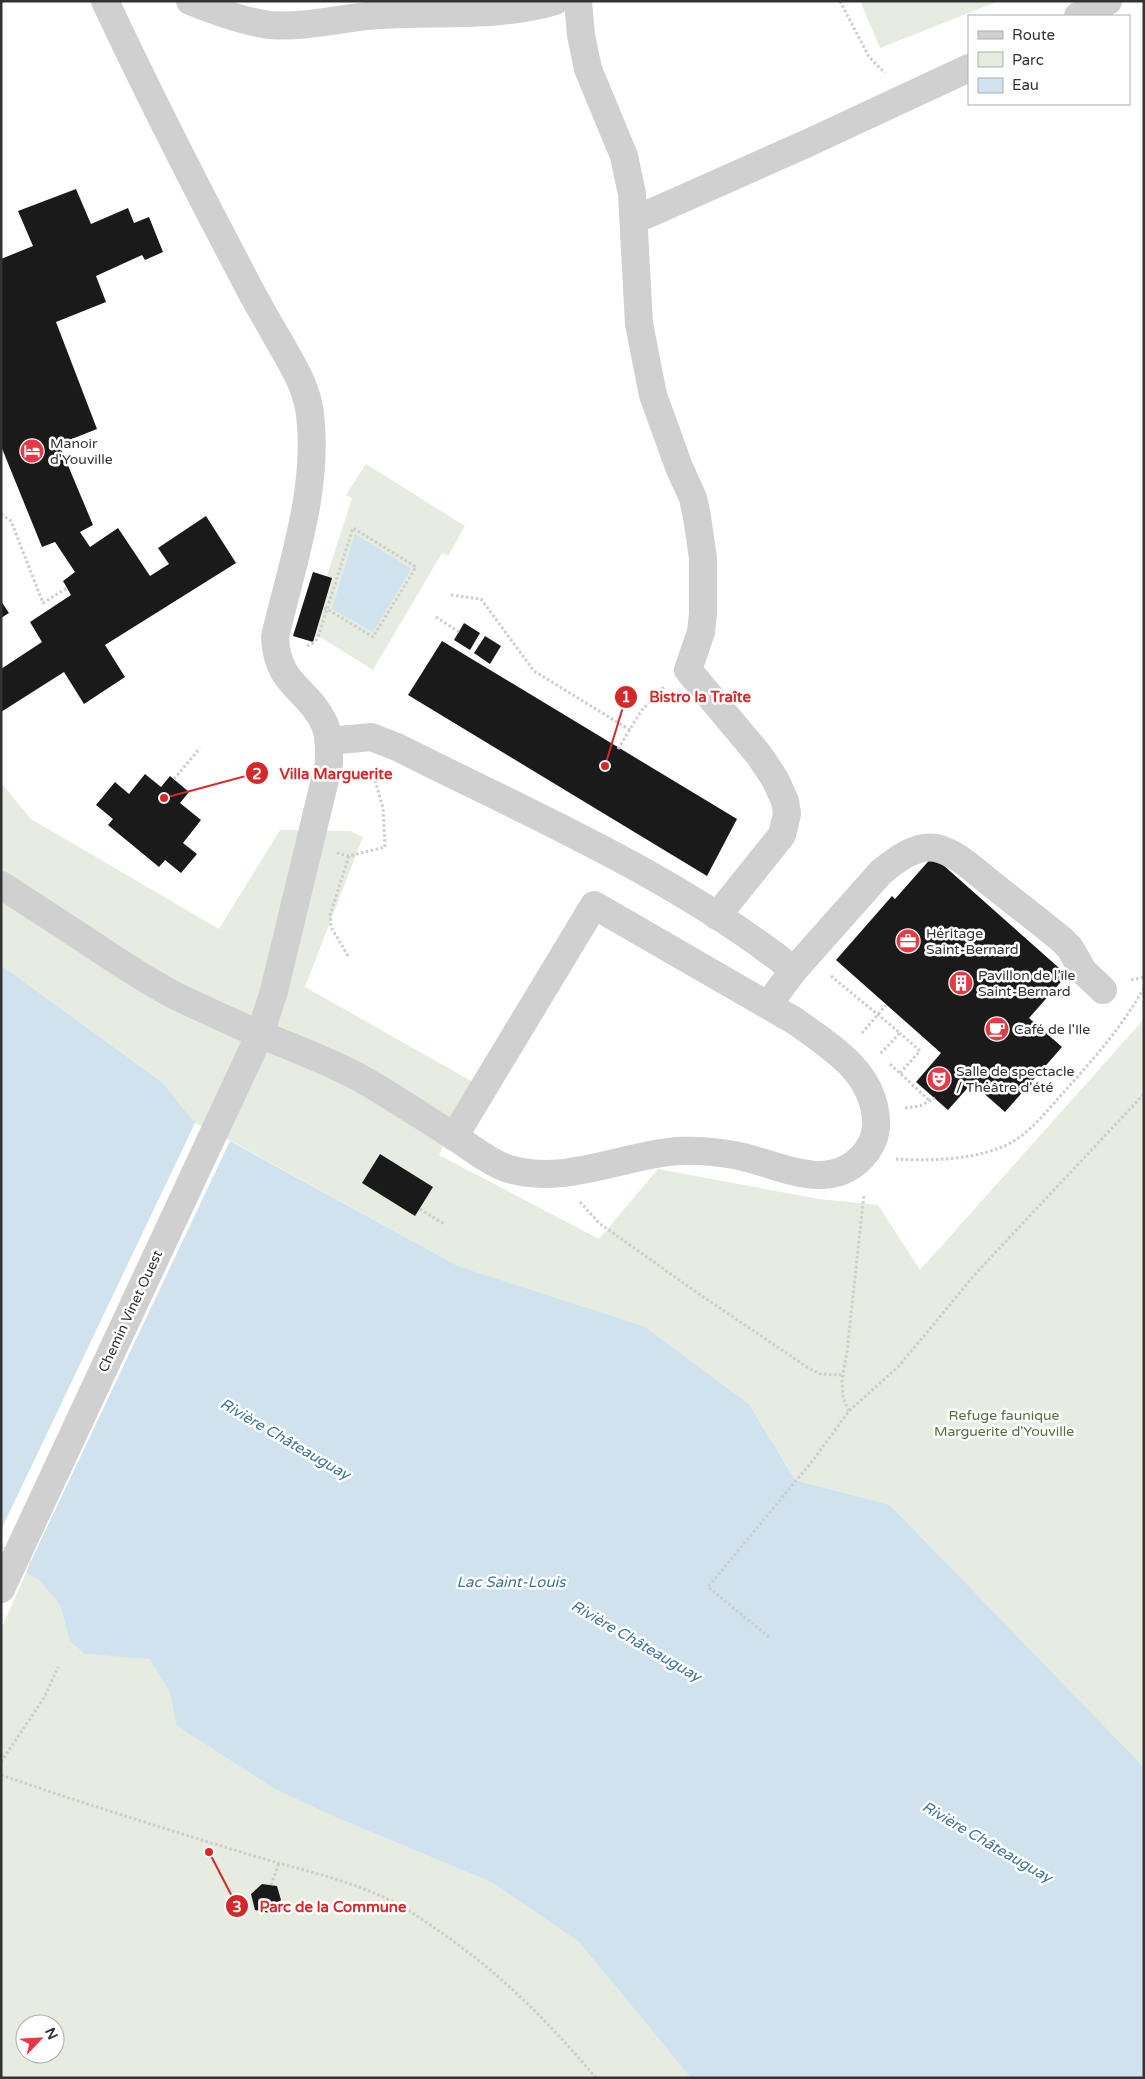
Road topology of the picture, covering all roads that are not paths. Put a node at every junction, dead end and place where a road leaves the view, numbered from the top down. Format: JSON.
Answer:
{"nodes":[{"id":1,"x":105,"y":1,"type":"edge"},
{"id":2,"x":190,"y":1,"type":"edge"},
{"id":3,"x":555,"y":1,"type":"edge"},
{"id":4,"x":578,"y":1,"type":"edge"},
{"id":5,"x":1108,"y":1,"type":"edge"},
{"id":6,"x":1080,"y":15,"type":"edge"},
{"id":7,"x":968,"y":68,"type":"edge"},
{"id":8,"x":634,"y":219,"type":"junction"},
{"id":9,"x":330,"y":740,"type":"junction"},
{"id":10,"x":1,"y":885,"type":"edge"},
{"id":11,"x":717,"y":916,"type":"junction"},
{"id":12,"x":794,"y":970,"type":"junction"},
{"id":13,"x":1103,"y":990,"type":"dead end"},
{"id":14,"x":768,"y":1005,"type":"junction"},
{"id":15,"x":260,"y":1034,"type":"junction"},
{"id":16,"x":454,"y":1137,"type":"junction"},
{"id":17,"x":1,"y":1589,"type":"edge"}],
"edges":[{"from":1,"to":9,"type":"street"},
{"from":2,"to":3,"type":"street"},
{"from":4,"to":8,"type":"street"},
{"from":5,"to":6,"type":"street"},
{"from":7,"to":8,"type":"street"},
{"from":8,"to":11,"type":"street"},
{"from":9,"to":11,"type":"street"},
{"from":9,"to":15,"type":"street","name":"Chemin Vinet Ouest"},
{"from":10,"to":15,"type":"street"},
{"from":11,"to":12,"type":"street"},
{"from":12,"to":13,"type":"street"},
{"from":12,"to":14,"type":"street"},
{"from":14,"to":16,"type":"street"},
{"from":14,"to":16,"type":"street"},
{"from":15,"to":16,"type":"street"},
{"from":15,"to":17,"type":"street","name":"Chemin Vinet Ouest"}]}
